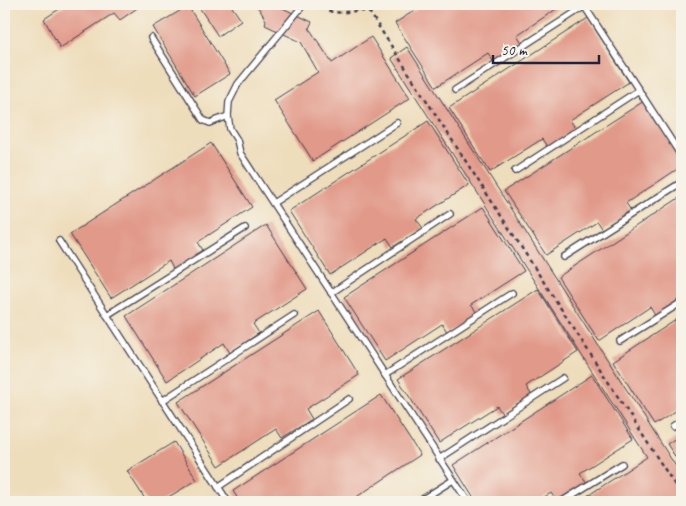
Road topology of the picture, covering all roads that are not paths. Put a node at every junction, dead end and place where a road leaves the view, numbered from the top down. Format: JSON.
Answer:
{"nodes":[{"id":1,"x":304,"y":4,"type":"edge"},
{"id":2,"x":584,"y":5,"type":"edge"},
{"id":3,"x":151,"y":38,"type":"dead end"},
{"id":4,"x":455,"y":90,"type":"dead end"},
{"id":5,"x":639,"y":90,"type":"junction"},
{"id":6,"x":228,"y":116,"type":"junction"},
{"id":7,"x":397,"y":123,"type":"dead end"},
{"id":8,"x":682,"y":157,"type":"edge"},
{"id":9,"x":514,"y":171,"type":"dead end"},
{"id":10,"x":682,"y":182,"type":"edge"},
{"id":11,"x":273,"y":203,"type":"junction"},
{"id":12,"x":450,"y":214,"type":"dead end"},
{"id":13,"x":245,"y":228,"type":"dead end"},
{"id":14,"x":59,"y":241,"type":"dead end"},
{"id":15,"x":564,"y":257,"type":"dead end"},
{"id":16,"x":331,"y":293,"type":"junction"},
{"id":17,"x":512,"y":293,"type":"dead end"},
{"id":18,"x":682,"y":302,"type":"edge"},
{"id":19,"x":107,"y":315,"type":"junction"},
{"id":20,"x":294,"y":315,"type":"dead end"},
{"id":21,"x":620,"y":341,"type":"dead end"},
{"id":22,"x":385,"y":375,"type":"junction"},
{"id":23,"x":563,"y":378,"type":"dead end"},
{"id":24,"x":350,"y":399,"type":"dead end"},
{"id":25,"x":162,"y":401,"type":"junction"},
{"id":26,"x":682,"y":420,"type":"edge"},
{"id":27,"x":673,"y":426,"type":"dead end"},
{"id":28,"x":439,"y":459,"type":"junction"},
{"id":29,"x":622,"y":464,"type":"dead end"},
{"id":30,"x":453,"y":480,"type":"junction"},
{"id":31,"x":218,"y":487,"type":"junction"},
{"id":32,"x":228,"y":502,"type":"edge"},
{"id":33,"x":418,"y":502,"type":"edge"},
{"id":34,"x":468,"y":502,"type":"edge"},
{"id":35,"x":561,"y":502,"type":"edge"}],
"edges":[{"from":1,"to":6,"type":"lane"},
{"from":2,"to":4,"type":"lane"},
{"from":2,"to":5,"type":"lane"},
{"from":3,"to":6,"type":"lane"},
{"from":5,"to":8,"type":"lane"},
{"from":5,"to":9,"type":"lane"},
{"from":6,"to":11,"type":"lane"},
{"from":7,"to":11,"type":"lane"},
{"from":10,"to":15,"type":"lane"},
{"from":11,"to":16,"type":"lane"},
{"from":12,"to":16,"type":"lane"},
{"from":13,"to":19,"type":"lane"},
{"from":14,"to":19,"type":"lane"},
{"from":16,"to":22,"type":"lane"},
{"from":17,"to":22,"type":"lane"},
{"from":18,"to":21,"type":"lane"},
{"from":19,"to":25,"type":"lane"},
{"from":20,"to":25,"type":"lane"},
{"from":22,"to":28,"type":"lane"},
{"from":23,"to":28,"type":"lane"},
{"from":24,"to":31,"type":"lane"},
{"from":25,"to":31,"type":"lane"},
{"from":26,"to":27,"type":"lane"},
{"from":28,"to":30,"type":"lane"},
{"from":29,"to":35,"type":"lane"},
{"from":30,"to":33,"type":"lane"},
{"from":30,"to":34,"type":"lane"},
{"from":31,"to":32,"type":"lane"}]}
